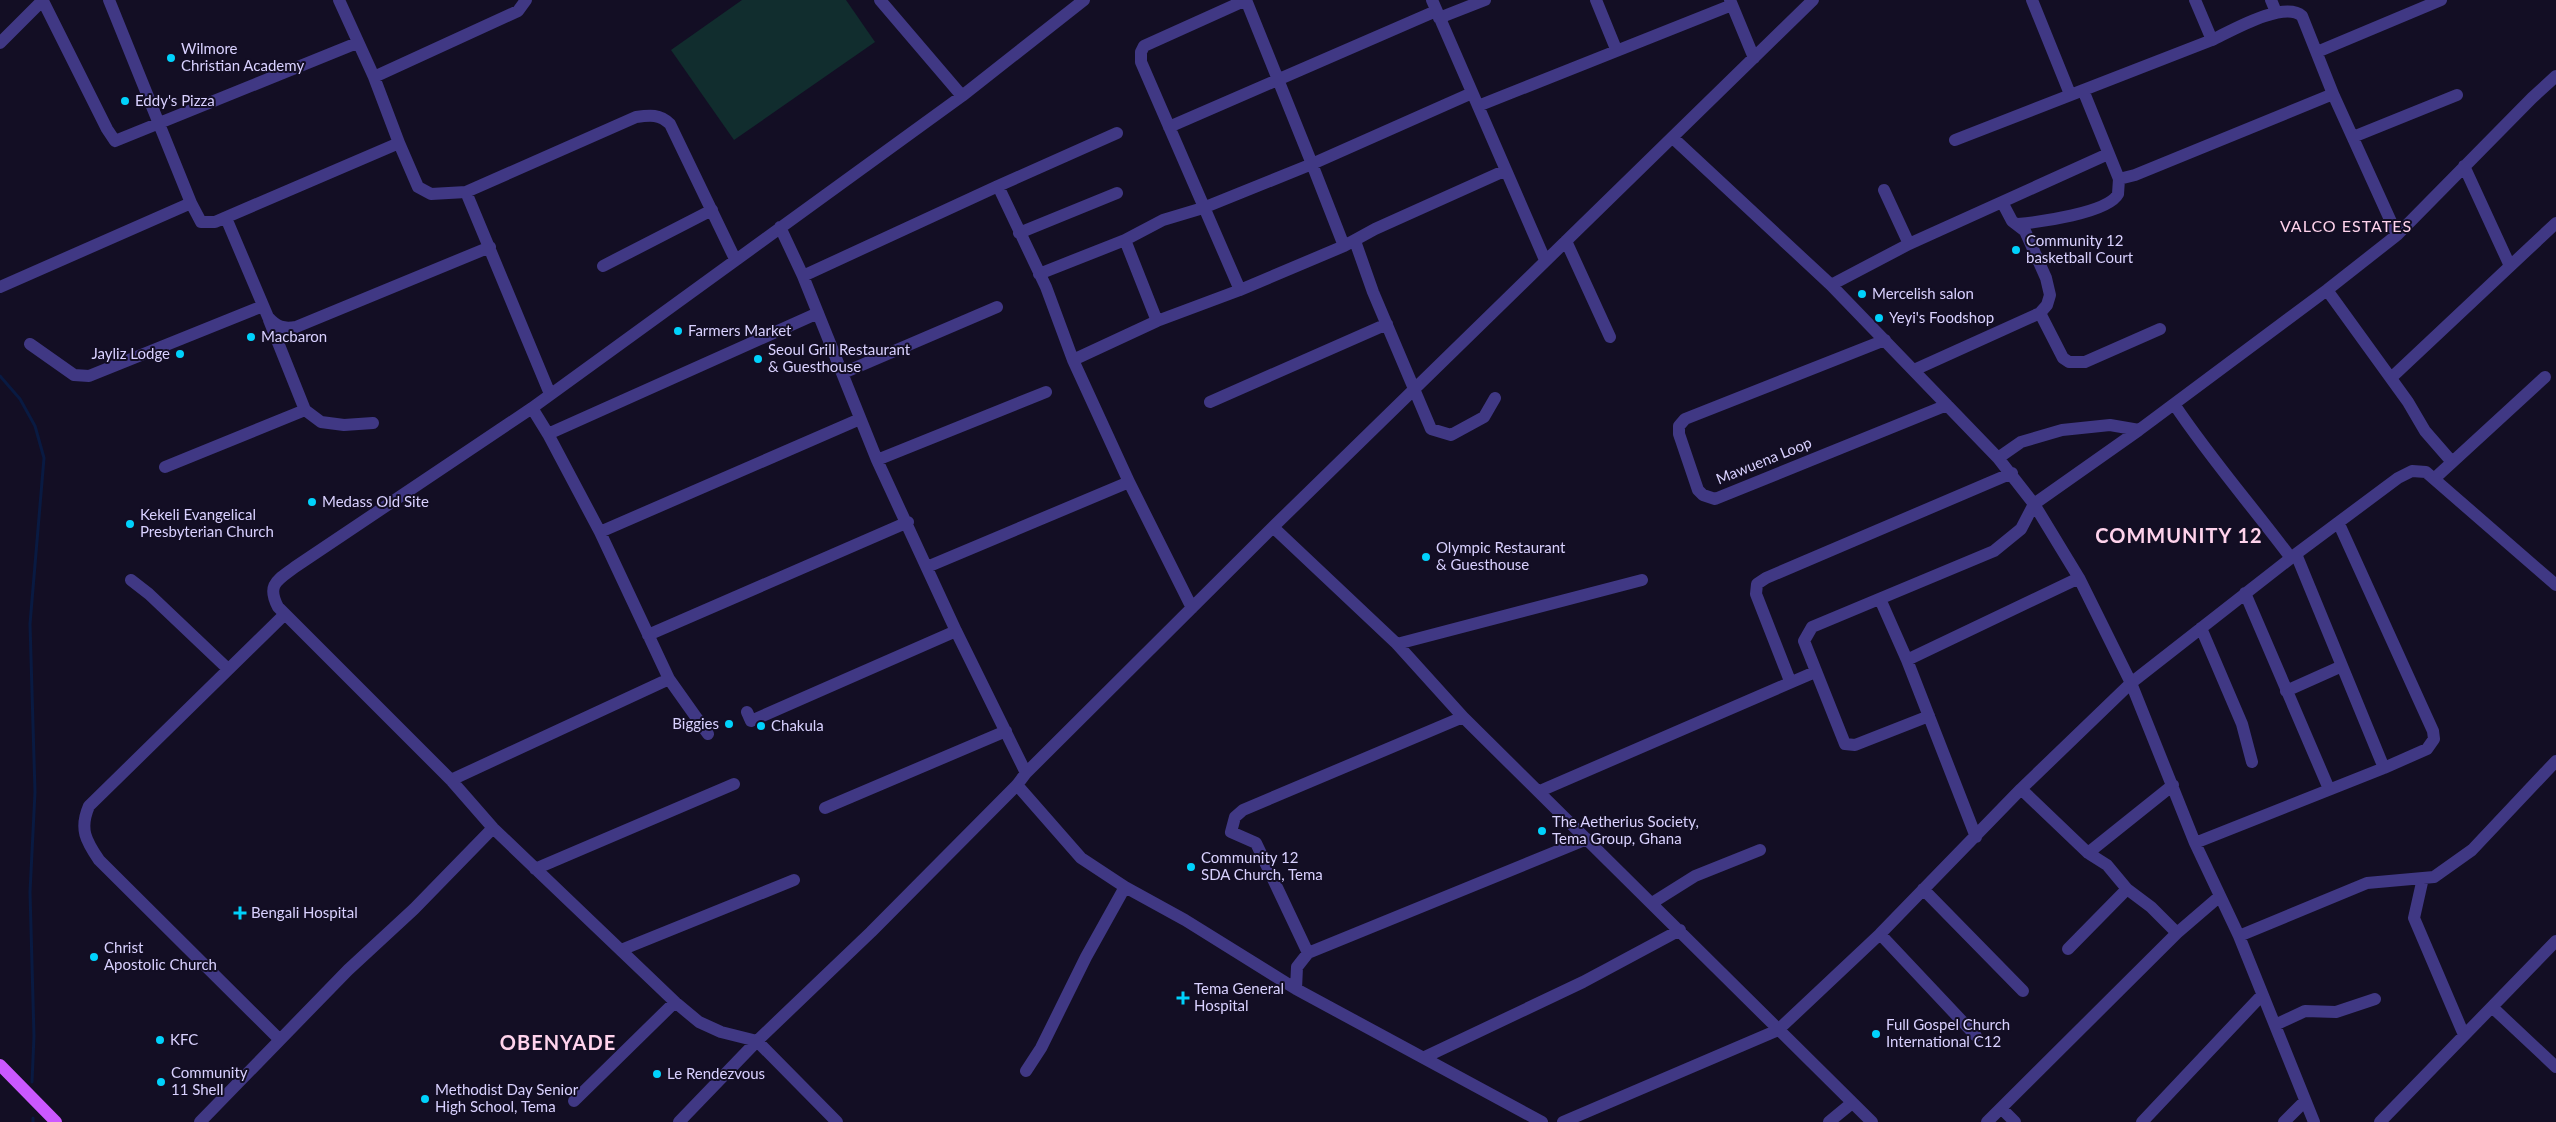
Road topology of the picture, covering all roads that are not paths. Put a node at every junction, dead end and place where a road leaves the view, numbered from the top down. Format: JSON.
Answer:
{"nodes":[{"id":1,"x":43,"y":0,"type":"edge"},
{"id":2,"x":109,"y":0,"type":"edge"},
{"id":3,"x":339,"y":0,"type":"edge"},
{"id":4,"x":526,"y":0,"type":"edge"},
{"id":5,"x":880,"y":0,"type":"edge"},
{"id":6,"x":1084,"y":0,"type":"edge"},
{"id":7,"x":1246,"y":0,"type":"edge"},
{"id":8,"x":1485,"y":0,"type":"edge"},
{"id":9,"x":1596,"y":0,"type":"edge"},
{"id":10,"x":1813,"y":0,"type":"edge"},
{"id":11,"x":2032,"y":0,"type":"edge"},
{"id":12,"x":2195,"y":0,"type":"edge"},
{"id":13,"x":2441,"y":0,"type":"edge"},
{"id":14,"x":1731,"y":2,"type":"edge"},
{"id":15,"x":2274,"y":6,"type":"edge"},
{"id":16,"x":1436,"y":10,"type":"edge"},
{"id":17,"x":2212,"y":40,"type":"junction"},
{"id":18,"x":0,"y":43,"type":"edge"},
{"id":19,"x":357,"y":43,"type":"junction"},
{"id":20,"x":1616,"y":49,"type":"junction"},
{"id":21,"x":2317,"y":52,"type":"junction"},
{"id":22,"x":1754,"y":58,"type":"junction"},
{"id":23,"x":374,"y":76,"type":"junction"},
{"id":24,"x":2556,"y":76,"type":"edge"},
{"id":25,"x":1278,"y":81,"type":"junction"},
{"id":26,"x":2083,"y":90,"type":"junction"},
{"id":27,"x":1472,"y":93,"type":"junction"},
{"id":28,"x":2070,"y":94,"type":"junction"},
{"id":29,"x":2333,"y":94,"type":"junction"},
{"id":30,"x":2457,"y":95,"type":"dead end"},
{"id":31,"x":962,"y":96,"type":"junction"},
{"id":32,"x":1478,"y":106,"type":"junction"},
{"id":33,"x":159,"y":125,"type":"junction"},
{"id":34,"x":1169,"y":127,"type":"junction"},
{"id":35,"x":1117,"y":133,"type":"dead end"},
{"id":36,"x":2353,"y":137,"type":"junction"},
{"id":37,"x":1673,"y":138,"type":"junction"},
{"id":38,"x":1955,"y":140,"type":"dead end"},
{"id":39,"x":398,"y":143,"type":"junction"},
{"id":40,"x":2108,"y":154,"type":"junction"},
{"id":41,"x":1312,"y":164,"type":"junction"},
{"id":42,"x":2464,"y":166,"type":"junction"},
{"id":43,"x":1504,"y":171,"type":"junction"},
{"id":44,"x":2118,"y":179,"type":"junction"},
{"id":45,"x":998,"y":186,"type":"junction"},
{"id":46,"x":1884,"y":190,"type":"dead end"},
{"id":47,"x":466,"y":192,"type":"junction"},
{"id":48,"x":1117,"y":193,"type":"dead end"},
{"id":49,"x":2002,"y":202,"type":"junction"},
{"id":50,"x":190,"y":203,"type":"junction"},
{"id":51,"x":1203,"y":208,"type":"junction"},
{"id":52,"x":712,"y":210,"type":"junction"},
{"id":53,"x":226,"y":218,"type":"junction"},
{"id":54,"x":2556,"y":223,"type":"edge"},
{"id":55,"x":2018,"y":224,"type":"junction"},
{"id":56,"x":780,"y":227,"type":"junction"},
{"id":57,"x":1020,"y":233,"type":"junction"},
{"id":58,"x":2397,"y":235,"type":"junction"},
{"id":59,"x":1124,"y":240,"type":"junction"},
{"id":60,"x":1566,"y":241,"type":"junction"},
{"id":61,"x":1350,"y":243,"type":"junction"},
{"id":62,"x":1909,"y":244,"type":"junction"},
{"id":63,"x":490,"y":247,"type":"junction"},
{"id":64,"x":736,"y":259,"type":"junction"},
{"id":65,"x":1545,"y":260,"type":"junction"},
{"id":66,"x":603,"y":266,"type":"dead end"},
{"id":67,"x":2510,"y":266,"type":"junction"},
{"id":68,"x":1039,"y":274,"type":"junction"},
{"id":69,"x":804,"y":276,"type":"junction"},
{"id":70,"x":1831,"y":285,"type":"junction"},
{"id":71,"x":0,"y":287,"type":"edge"},
{"id":72,"x":1240,"y":290,"type":"junction"},
{"id":73,"x":2327,"y":290,"type":"junction"},
{"id":74,"x":997,"y":306,"type":"dead end"},
{"id":75,"x":265,"y":312,"type":"junction"},
{"id":76,"x":818,"y":312,"type":"junction"},
{"id":77,"x":2040,"y":313,"type":"junction"},
{"id":78,"x":1157,"y":320,"type":"junction"},
{"id":79,"x":1387,"y":324,"type":"junction"},
{"id":80,"x":2160,"y":329,"type":"dead end"},
{"id":81,"x":1610,"y":337,"type":"dead end"},
{"id":82,"x":1885,"y":340,"type":"junction"},
{"id":83,"x":30,"y":344,"type":"dead end"},
{"id":84,"x":1073,"y":360,"type":"junction"},
{"id":85,"x":1914,"y":370,"type":"junction"},
{"id":86,"x":843,"y":373,"type":"junction"},
{"id":87,"x":2545,"y":377,"type":"dead end"},
{"id":88,"x":2391,"y":378,"type":"junction"},
{"id":89,"x":1415,"y":390,"type":"junction"},
{"id":90,"x":1046,"y":392,"type":"dead end"},
{"id":91,"x":550,"y":394,"type":"junction"},
{"id":92,"x":1495,"y":398,"type":"dead end"},
{"id":93,"x":1210,"y":402,"type":"dead end"},
{"id":94,"x":2174,"y":404,"type":"junction"},
{"id":95,"x":1947,"y":406,"type":"junction"},
{"id":96,"x":532,"y":408,"type":"junction"},
{"id":97,"x":304,"y":410,"type":"junction"},
{"id":98,"x":860,"y":418,"type":"junction"},
{"id":99,"x":373,"y":423,"type":"dead end"},
{"id":100,"x":2139,"y":430,"type":"junction"},
{"id":101,"x":548,"y":434,"type":"junction"},
{"id":102,"x":1998,"y":458,"type":"junction"},
{"id":103,"x":877,"y":460,"type":"junction"},
{"id":104,"x":2452,"y":462,"type":"junction"},
{"id":105,"x":165,"y":467,"type":"dead end"},
{"id":106,"x":2012,"y":473,"type":"junction"},
{"id":107,"x":2435,"y":478,"type":"junction"},
{"id":108,"x":1129,"y":482,"type":"junction"},
{"id":109,"x":2034,"y":504,"type":"junction"},
{"id":110,"x":908,"y":522,"type":"junction"},
{"id":111,"x":2339,"y":524,"type":"junction"},
{"id":112,"x":1273,"y":527,"type":"junction"},
{"id":113,"x":600,"y":532,"type":"junction"},
{"id":114,"x":2294,"y":556,"type":"junction"},
{"id":115,"x":927,"y":567,"type":"junction"},
{"id":116,"x":2079,"y":578,"type":"junction"},
{"id":117,"x":131,"y":580,"type":"dead end"},
{"id":118,"x":1642,"y":580,"type":"dead end"},
{"id":119,"x":2556,"y":586,"type":"edge"},
{"id":120,"x":2245,"y":593,"type":"junction"},
{"id":121,"x":1880,"y":599,"type":"junction"},
{"id":122,"x":1192,"y":608,"type":"junction"},
{"id":123,"x":285,"y":614,"type":"junction"},
{"id":124,"x":2201,"y":628,"type":"junction"},
{"id":125,"x":956,"y":631,"type":"junction"},
{"id":126,"x":648,"y":635,"type":"junction"},
{"id":127,"x":1397,"y":644,"type":"junction"},
{"id":128,"x":1907,"y":660,"type":"junction"},
{"id":129,"x":2342,"y":666,"type":"junction"},
{"id":130,"x":228,"y":669,"type":"junction"},
{"id":131,"x":1815,"y":672,"type":"junction"},
{"id":132,"x":670,"y":679,"type":"junction"},
{"id":133,"x":1790,"y":681,"type":"junction"},
{"id":134,"x":2131,"y":682,"type":"junction"},
{"id":135,"x":2286,"y":690,"type":"junction"},
{"id":136,"x":747,"y":712,"type":"dead end"},
{"id":137,"x":1929,"y":716,"type":"junction"},
{"id":138,"x":1464,"y":717,"type":"junction"},
{"id":139,"x":1006,"y":731,"type":"junction"},
{"id":140,"x":708,"y":734,"type":"dead end"},
{"id":141,"x":2556,"y":761,"type":"edge"},
{"id":142,"x":2252,"y":762,"type":"dead end"},
{"id":143,"x":2384,"y":768,"type":"junction"},
{"id":144,"x":1026,"y":773,"type":"junction"},
{"id":145,"x":451,"y":780,"type":"junction"},
{"id":146,"x":734,"y":784,"type":"dead end"},
{"id":147,"x":1017,"y":785,"type":"junction"},
{"id":148,"x":2174,"y":785,"type":"junction"},
{"id":149,"x":2329,"y":788,"type":"junction"},
{"id":150,"x":2021,"y":789,"type":"junction"},
{"id":151,"x":1540,"y":791,"type":"junction"},
{"id":152,"x":826,"y":808,"type":"dead end"},
{"id":153,"x":492,"y":828,"type":"junction"},
{"id":154,"x":1976,"y":836,"type":"junction"},
{"id":155,"x":1587,"y":839,"type":"junction"},
{"id":156,"x":2196,"y":843,"type":"junction"},
{"id":157,"x":1760,"y":850,"type":"dead end"},
{"id":158,"x":2088,"y":853,"type":"junction"},
{"id":159,"x":535,"y":869,"type":"junction"},
{"id":160,"x":2423,"y":878,"type":"junction"},
{"id":161,"x":794,"y":880,"type":"dead end"},
{"id":162,"x":1125,"y":888,"type":"junction"},
{"id":163,"x":1923,"y":889,"type":"junction"},
{"id":164,"x":2128,"y":889,"type":"junction"},
{"id":165,"x":2220,"y":896,"type":"junction"},
{"id":166,"x":1652,"y":903,"type":"junction"},
{"id":167,"x":1680,"y":930,"type":"junction"},
{"id":168,"x":2177,"y":933,"type":"junction"},
{"id":169,"x":1880,"y":934,"type":"junction"},
{"id":170,"x":2239,"y":936,"type":"junction"},
{"id":171,"x":2556,"y":941,"type":"edge"},
{"id":172,"x":2068,"y":949,"type":"dead end"},
{"id":173,"x":621,"y":950,"type":"junction"},
{"id":174,"x":1308,"y":953,"type":"junction"},
{"id":175,"x":1296,"y":989,"type":"junction"},
{"id":176,"x":2024,"y":992,"type":"dead end"},
{"id":177,"x":2262,"y":995,"type":"junction"},
{"id":178,"x":2375,"y":998,"type":"dead end"},
{"id":179,"x":675,"y":1002,"type":"junction"},
{"id":180,"x":2492,"y":1007,"type":"junction"},
{"id":181,"x":2275,"y":1025,"type":"junction"},
{"id":182,"x":1778,"y":1030,"type":"junction"},
{"id":183,"x":2464,"y":1035,"type":"junction"},
{"id":184,"x":1976,"y":1036,"type":"dead end"},
{"id":185,"x":279,"y":1039,"type":"junction"},
{"id":186,"x":757,"y":1040,"type":"junction"},
{"id":187,"x":1425,"y":1056,"type":"junction"},
{"id":188,"x":0,"y":1065,"type":"edge"},
{"id":189,"x":2556,"y":1067,"type":"edge"},
{"id":190,"x":1026,"y":1071,"type":"dead end"},
{"id":191,"x":574,"y":1101,"type":"dead end"},
{"id":192,"x":2305,"y":1101,"type":"junction"},
{"id":193,"x":1852,"y":1103,"type":"junction"},
{"id":194,"x":2001,"y":1108,"type":"junction"},
{"id":195,"x":56,"y":1122,"type":"edge"},
{"id":196,"x":200,"y":1122,"type":"edge"},
{"id":197,"x":679,"y":1122,"type":"edge"},
{"id":198,"x":836,"y":1122,"type":"edge"},
{"id":199,"x":1542,"y":1122,"type":"edge"},
{"id":200,"x":1562,"y":1122,"type":"edge"},
{"id":201,"x":1829,"y":1122,"type":"edge"},
{"id":202,"x":1872,"y":1122,"type":"edge"},
{"id":203,"x":1988,"y":1122,"type":"edge"},
{"id":204,"x":2015,"y":1122,"type":"edge"},
{"id":205,"x":2142,"y":1122,"type":"edge"},
{"id":206,"x":2284,"y":1122,"type":"edge"},
{"id":207,"x":2314,"y":1122,"type":"edge"},
{"id":208,"x":2380,"y":1122,"type":"edge"}],
"edges":[{"from":1,"to":18,"type":"street"},
{"from":1,"to":33,"type":"street"},
{"from":2,"to":33,"type":"street"},
{"from":3,"to":19,"type":"street"},
{"from":4,"to":23,"type":"street"},
{"from":5,"to":31,"type":"street"},
{"from":6,"to":31,"type":"street"},
{"from":7,"to":25,"type":"street"},
{"from":7,"to":34,"type":"street"},
{"from":8,"to":16,"type":"street"},
{"from":9,"to":20,"type":"street"},
{"from":10,"to":22,"type":"street"},
{"from":11,"to":28,"type":"street"},
{"from":12,"to":17,"type":"street"},
{"from":13,"to":21,"type":"street"},
{"from":14,"to":20,"type":"street"},
{"from":14,"to":22,"type":"street"},
{"from":15,"to":17,"type":"street"},
{"from":15,"to":21,"type":"street"},
{"from":16,"to":25,"type":"street"},
{"from":16,"to":27,"type":"street"},
{"from":17,"to":26,"type":"street"},
{"from":19,"to":23,"type":"street"},
{"from":19,"to":33,"type":"street"},
{"from":20,"to":32,"type":"street"},
{"from":21,"to":29,"type":"street"},
{"from":22,"to":37,"type":"street"},
{"from":23,"to":39,"type":"street"},
{"from":24,"to":42,"type":"street"},
{"from":25,"to":34,"type":"street"},
{"from":25,"to":41,"type":"street"},
{"from":26,"to":28,"type":"street"},
{"from":26,"to":40,"type":"street"},
{"from":27,"to":32,"type":"street"},
{"from":27,"to":41,"type":"street"},
{"from":28,"to":38,"type":"street"},
{"from":29,"to":36,"type":"street"},
{"from":29,"to":44,"type":"street"},
{"from":30,"to":36,"type":"street"},
{"from":31,"to":56,"type":"street"},
{"from":32,"to":43,"type":"street"},
{"from":33,"to":50,"type":"street"},
{"from":34,"to":51,"type":"street"},
{"from":35,"to":45,"type":"street"},
{"from":36,"to":58,"type":"street"},
{"from":37,"to":60,"type":"street"},
{"from":37,"to":70,"type":"street"},
{"from":39,"to":47,"type":"street"},
{"from":39,"to":53,"type":"street"},
{"from":40,"to":44,"type":"street"},
{"from":40,"to":49,"type":"street"},
{"from":41,"to":51,"type":"street"},
{"from":41,"to":61,"type":"street"},
{"from":42,"to":58,"type":"street"},
{"from":42,"to":67,"type":"street"},
{"from":43,"to":61,"type":"street"},
{"from":43,"to":65,"type":"street"},
{"from":44,"to":55,"type":"street"},
{"from":45,"to":57,"type":"street"},
{"from":45,"to":69,"type":"street"},
{"from":46,"to":62,"type":"street"},
{"from":47,"to":52,"type":"street"},
{"from":47,"to":63,"type":"street"},
{"from":48,"to":57,"type":"street"},
{"from":49,"to":55,"type":"street"},
{"from":49,"to":62,"type":"street"},
{"from":50,"to":53,"type":"street"},
{"from":50,"to":71,"type":"street"},
{"from":51,"to":59,"type":"street"},
{"from":51,"to":72,"type":"street"},
{"from":52,"to":64,"type":"street"},
{"from":52,"to":66,"type":"street"},
{"from":53,"to":75,"type":"street"},
{"from":54,"to":67,"type":"street"},
{"from":55,"to":77,"type":"street"},
{"from":56,"to":64,"type":"street"},
{"from":56,"to":69,"type":"street"},
{"from":57,"to":68,"type":"street"},
{"from":58,"to":73,"type":"street"},
{"from":59,"to":68,"type":"street"},
{"from":59,"to":78,"type":"street"},
{"from":60,"to":65,"type":"street"},
{"from":60,"to":81,"type":"street"},
{"from":61,"to":72,"type":"street"},
{"from":61,"to":79,"type":"street"},
{"from":62,"to":70,"type":"street"},
{"from":63,"to":75,"type":"street"},
{"from":63,"to":91,"type":"street"},
{"from":64,"to":91,"type":"street"},
{"from":65,"to":89,"type":"street"},
{"from":67,"to":88,"type":"street"},
{"from":68,"to":84,"type":"street"},
{"from":69,"to":76,"type":"street"},
{"from":70,"to":82,"type":"street"},
{"from":72,"to":78,"type":"street"},
{"from":73,"to":88,"type":"street"},
{"from":73,"to":94,"type":"street"},
{"from":74,"to":86,"type":"street"},
{"from":75,"to":83,"type":"street"},
{"from":75,"to":97,"type":"street"},
{"from":76,"to":86,"type":"street"},
{"from":76,"to":101,"type":"street"},
{"from":77,"to":80,"type":"street"},
{"from":77,"to":85,"type":"street"},
{"from":78,"to":84,"type":"street"},
{"from":79,"to":89,"type":"street"},
{"from":79,"to":93,"type":"street"},
{"from":82,"to":85,"type":"street"},
{"from":82,"to":95,"type":"street","name":"Mawuena Loop"},
{"from":84,"to":108,"type":"street"},
{"from":85,"to":95,"type":"street"},
{"from":86,"to":98,"type":"street"},
{"from":87,"to":104,"type":"street"},
{"from":88,"to":104,"type":"street"},
{"from":89,"to":92,"type":"street"},
{"from":89,"to":112,"type":"street"},
{"from":90,"to":103,"type":"street"},
{"from":91,"to":96,"type":"street"},
{"from":94,"to":100,"type":"street"},
{"from":94,"to":114,"type":"street"},
{"from":95,"to":102,"type":"street"},
{"from":96,"to":101,"type":"street"},
{"from":96,"to":123,"type":"street"},
{"from":97,"to":99,"type":"street"},
{"from":97,"to":105,"type":"street"},
{"from":98,"to":103,"type":"street"},
{"from":98,"to":113,"type":"street"},
{"from":100,"to":102,"type":"street"},
{"from":100,"to":109,"type":"street"},
{"from":101,"to":113,"type":"street"},
{"from":102,"to":106,"type":"street"},
{"from":103,"to":110,"type":"street"},
{"from":104,"to":107,"type":"street"},
{"from":106,"to":109,"type":"street"},
{"from":106,"to":133,"type":"street"},
{"from":107,"to":111,"type":"street"},
{"from":107,"to":119,"type":"street"},
{"from":108,"to":115,"type":"street"},
{"from":108,"to":122,"type":"street"},
{"from":109,"to":116,"type":"street"},
{"from":109,"to":121,"type":"street"},
{"from":110,"to":115,"type":"street"},
{"from":110,"to":126,"type":"street"},
{"from":111,"to":114,"type":"street"},
{"from":111,"to":143,"type":"street"},
{"from":112,"to":122,"type":"street"},
{"from":112,"to":127,"type":"street"},
{"from":113,"to":126,"type":"street"},
{"from":114,"to":120,"type":"street"},
{"from":114,"to":129,"type":"street"},
{"from":115,"to":125,"type":"street"},
{"from":116,"to":128,"type":"street"},
{"from":116,"to":134,"type":"street"},
{"from":117,"to":130,"type":"street"},
{"from":118,"to":127,"type":"street"},
{"from":120,"to":124,"type":"street"},
{"from":120,"to":135,"type":"street"},
{"from":121,"to":128,"type":"street"},
{"from":121,"to":131,"type":"street"},
{"from":122,"to":144,"type":"street"},
{"from":123,"to":130,"type":"street"},
{"from":123,"to":145,"type":"street"},
{"from":124,"to":134,"type":"street"},
{"from":124,"to":142,"type":"street"},
{"from":125,"to":136,"type":"street"},
{"from":125,"to":139,"type":"street"},
{"from":126,"to":132,"type":"street"},
{"from":127,"to":138,"type":"street"},
{"from":128,"to":137,"type":"street"},
{"from":129,"to":135,"type":"street"},
{"from":129,"to":143,"type":"street"},
{"from":130,"to":185,"type":"street"},
{"from":131,"to":133,"type":"street"},
{"from":131,"to":137,"type":"street"},
{"from":132,"to":140,"type":"street"},
{"from":132,"to":145,"type":"street"},
{"from":133,"to":151,"type":"street"},
{"from":134,"to":148,"type":"street"},
{"from":134,"to":150,"type":"street"},
{"from":135,"to":149,"type":"street"},
{"from":137,"to":154,"type":"street"},
{"from":138,"to":151,"type":"street"},
{"from":138,"to":174,"type":"street"},
{"from":139,"to":144,"type":"street"},
{"from":139,"to":152,"type":"street"},
{"from":141,"to":160,"type":"street"},
{"from":143,"to":149,"type":"street"},
{"from":144,"to":147,"type":"street"},
{"from":145,"to":153,"type":"street"},
{"from":146,"to":159,"type":"street"},
{"from":147,"to":162,"type":"street"},
{"from":147,"to":186,"type":"street"},
{"from":148,"to":156,"type":"street"},
{"from":148,"to":158,"type":"street"},
{"from":149,"to":156,"type":"street"},
{"from":150,"to":154,"type":"street"},
{"from":150,"to":158,"type":"street"},
{"from":151,"to":155,"type":"street"},
{"from":153,"to":159,"type":"street"},
{"from":153,"to":185,"type":"street"},
{"from":154,"to":163,"type":"street"},
{"from":155,"to":166,"type":"street"},
{"from":155,"to":174,"type":"street"},
{"from":156,"to":165,"type":"street"},
{"from":157,"to":166,"type":"street"},
{"from":158,"to":164,"type":"street"},
{"from":159,"to":173,"type":"street"},
{"from":160,"to":170,"type":"street"},
{"from":160,"to":183,"type":"street"},
{"from":161,"to":173,"type":"street"},
{"from":162,"to":175,"type":"street"},
{"from":162,"to":190,"type":"street"},
{"from":163,"to":169,"type":"street"},
{"from":163,"to":176,"type":"street"},
{"from":164,"to":168,"type":"street"},
{"from":164,"to":172,"type":"street"},
{"from":165,"to":168,"type":"street"},
{"from":165,"to":170,"type":"street"},
{"from":166,"to":167,"type":"street"},
{"from":167,"to":182,"type":"street"},
{"from":167,"to":187,"type":"street"},
{"from":168,"to":194,"type":"street"},
{"from":169,"to":182,"type":"street"},
{"from":169,"to":184,"type":"street"},
{"from":170,"to":177,"type":"street"},
{"from":171,"to":180,"type":"street"},
{"from":173,"to":179,"type":"street"},
{"from":174,"to":175,"type":"street"},
{"from":175,"to":187,"type":"street"},
{"from":177,"to":181,"type":"street"},
{"from":177,"to":205,"type":"street"},
{"from":178,"to":181,"type":"street"},
{"from":179,"to":186,"type":"street"},
{"from":179,"to":191,"type":"street"},
{"from":180,"to":183,"type":"street"},
{"from":180,"to":189,"type":"street"},
{"from":181,"to":192,"type":"street"},
{"from":182,"to":193,"type":"street"},
{"from":182,"to":200,"type":"street"},
{"from":183,"to":208,"type":"street"},
{"from":185,"to":196,"type":"street"},
{"from":186,"to":197,"type":"street"},
{"from":186,"to":198,"type":"street"},
{"from":187,"to":199,"type":"street"},
{"from":188,"to":195,"type":"main road"},
{"from":192,"to":206,"type":"street"},
{"from":192,"to":207,"type":"street"},
{"from":193,"to":201,"type":"street"},
{"from":193,"to":202,"type":"street"},
{"from":194,"to":203,"type":"street"},
{"from":194,"to":204,"type":"street"}]}
